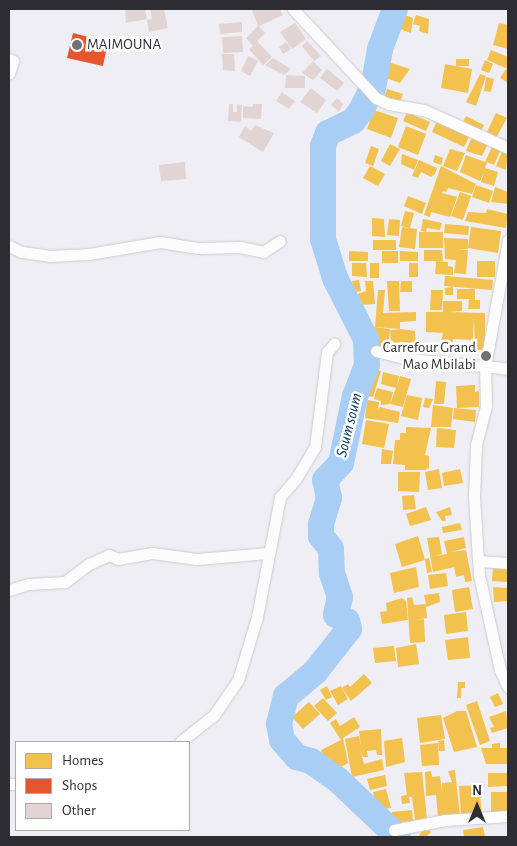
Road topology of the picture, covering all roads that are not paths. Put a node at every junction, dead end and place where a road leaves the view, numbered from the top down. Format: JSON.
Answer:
{"nodes":[{"id":1,"x":293,"y":9,"type":"edge"},
{"id":2,"x":9,"y":59,"type":"edge"},
{"id":3,"x":9,"y":73,"type":"edge"},
{"id":4,"x":508,"y":148,"type":"edge"},
{"id":5,"x":508,"y":240,"type":"edge"},
{"id":6,"x":280,"y":241,"type":"dead end"},
{"id":7,"x":9,"y":246,"type":"edge"},
{"id":8,"x":334,"y":344,"type":"dead end"},
{"id":9,"x":376,"y":351,"type":"dead end"},
{"id":10,"x":485,"y":366,"type":"junction"},
{"id":11,"x":508,"y":369,"type":"edge"},
{"id":12,"x":268,"y":553,"type":"junction"},
{"id":13,"x":478,"y":561,"type":"junction"},
{"id":14,"x":508,"y":563,"type":"edge"},
{"id":15,"x":9,"y":590,"type":"edge"},
{"id":16,"x":508,"y":686,"type":"edge"},
{"id":17,"x":181,"y":741,"type":"edge"},
{"id":18,"x":508,"y":816,"type":"edge"},
{"id":19,"x":394,"y":830,"type":"dead end"}],
"edges":[{"from":1,"to":4,"type":"street"},
{"from":2,"to":3,"type":"street"},
{"from":5,"to":10,"type":"street"},
{"from":6,"to":7,"type":"street"},
{"from":8,"to":12,"type":"street"},
{"from":9,"to":10,"type":"street"},
{"from":10,"to":11,"type":"street"},
{"from":10,"to":13,"type":"street"},
{"from":12,"to":15,"type":"street"},
{"from":12,"to":17,"type":"street"},
{"from":13,"to":14,"type":"street"},
{"from":13,"to":16,"type":"street"},
{"from":18,"to":19,"type":"street"}]}
